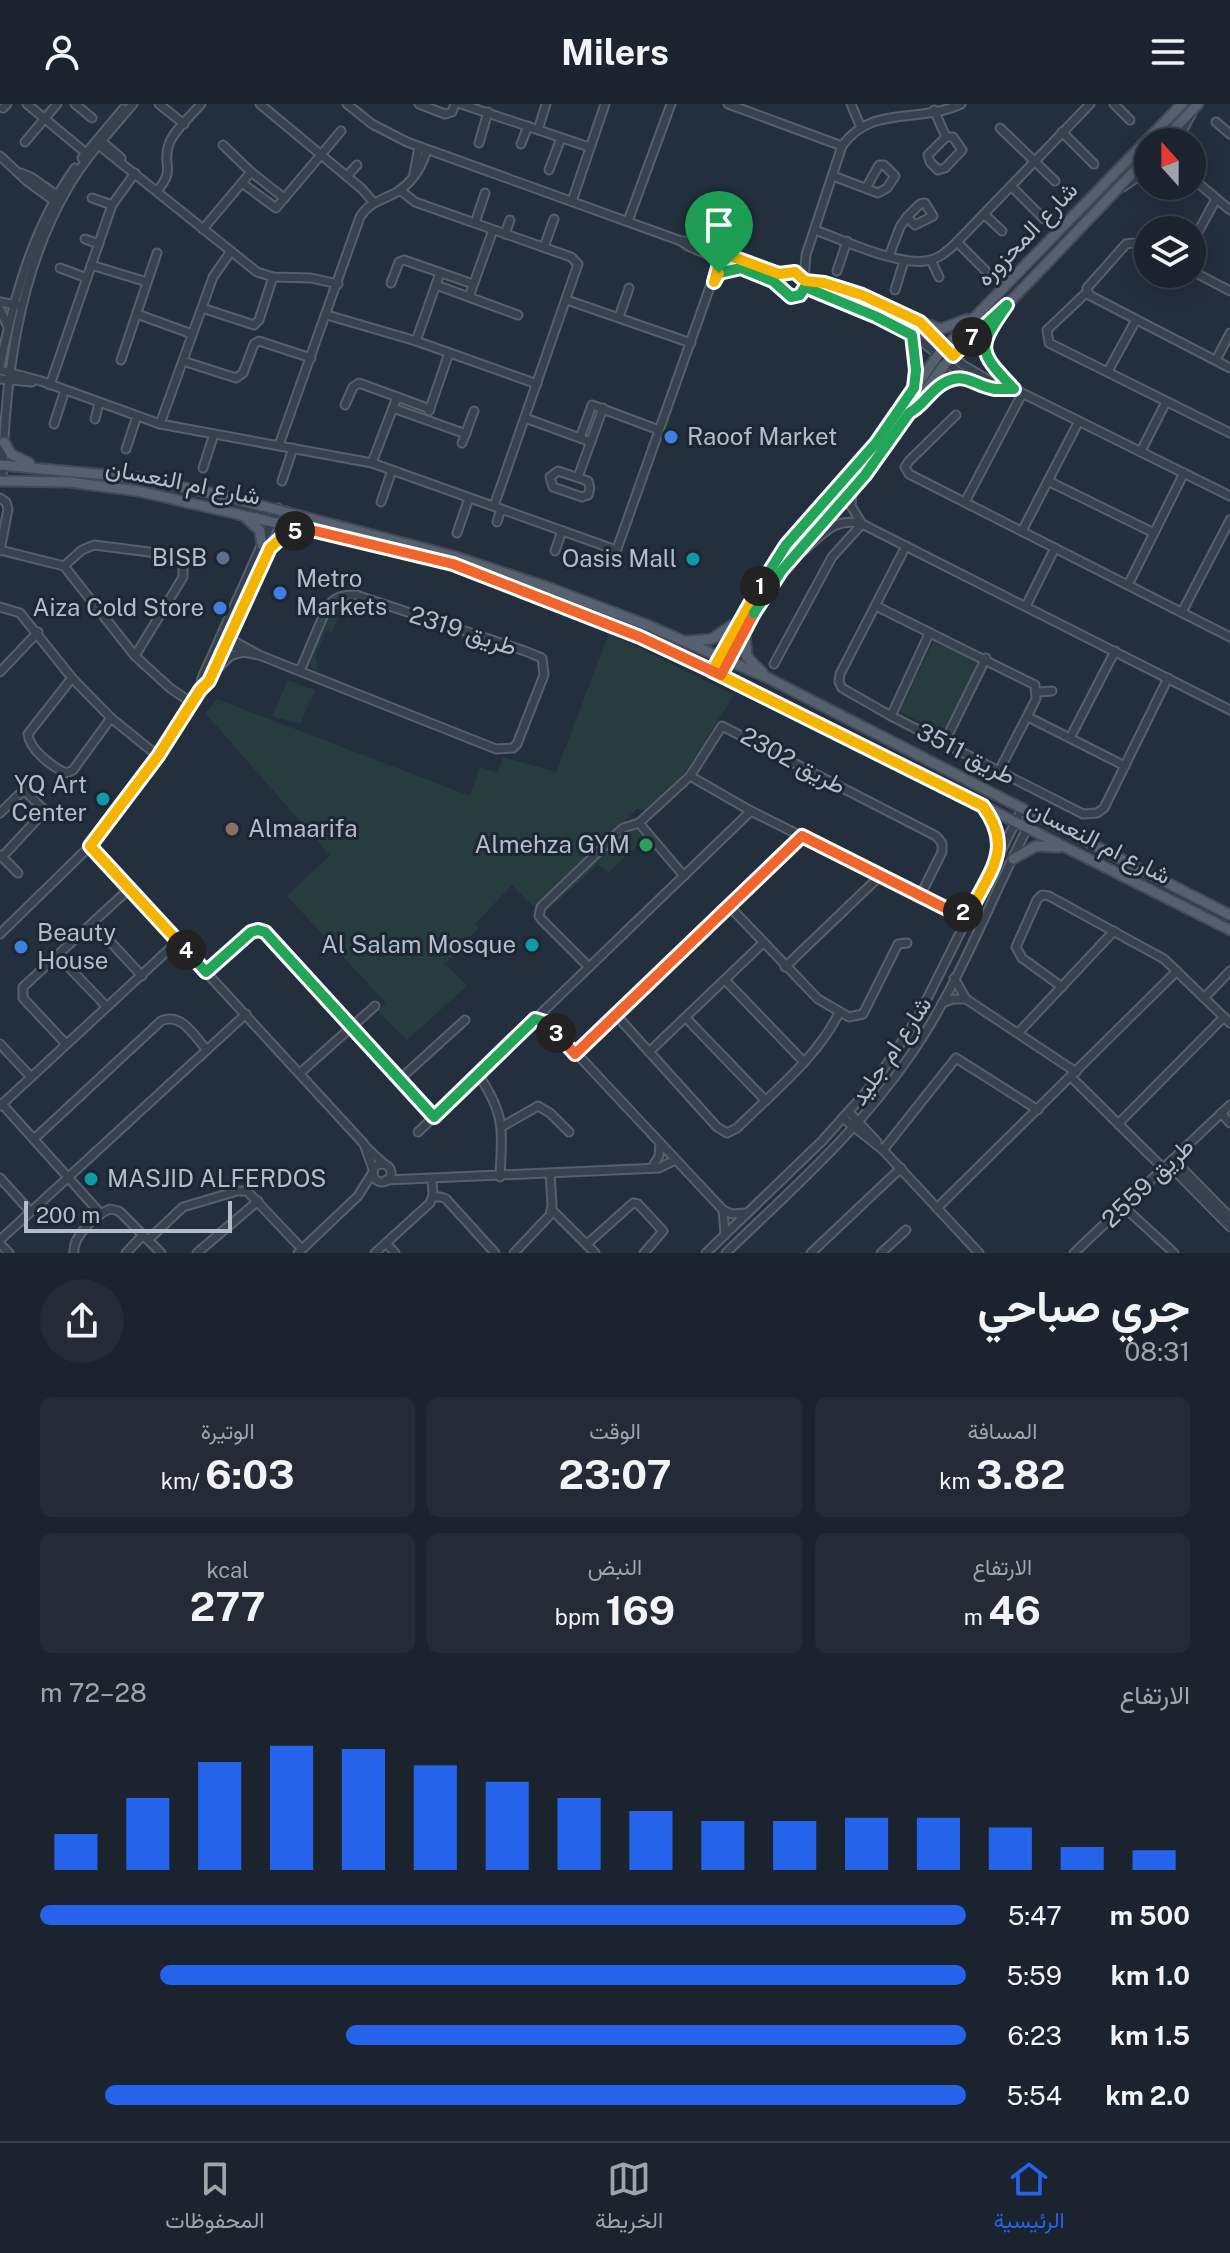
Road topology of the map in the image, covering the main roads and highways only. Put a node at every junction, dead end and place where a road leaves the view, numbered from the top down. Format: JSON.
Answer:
{"nodes":[{"id":1,"x":1182,"y":104,"type":"edge"},
{"id":2,"x":1196,"y":106,"type":"edge"},
{"id":3,"x":1175,"y":128,"type":"edge"},
{"id":4,"x":1134,"y":171,"type":"edge"},
{"id":5,"x":1007,"y":305,"type":"junction"},
{"id":6,"x":980,"y":311,"type":"junction"},
{"id":7,"x":920,"y":322,"type":"road end"},
{"id":8,"x":912,"y":335,"type":"road end"},
{"id":9,"x":966,"y":377,"type":"road end"},
{"id":10,"x":914,"y":388,"type":"junction"},
{"id":11,"x":1018,"y":392,"type":"road end"},
{"id":12,"x":909,"y":413,"type":"junction"},
{"id":13,"x":4,"y":442,"type":"road end"},
{"id":14,"x":1,"y":466,"type":"edge"},
{"id":15,"x":39,"y":467,"type":"junction"},
{"id":16,"x":1,"y":481,"type":"edge"},
{"id":17,"x":241,"y":513,"type":"junction"},
{"id":18,"x":307,"y":529,"type":"junction"},
{"id":19,"x":743,"y":614,"type":"junction"},
{"id":20,"x":746,"y":628,"type":"junction"},
{"id":21,"x":684,"y":641,"type":"junction"},
{"id":22,"x":723,"y":660,"type":"junction"},
{"id":23,"x":716,"y":673,"type":"junction"},
{"id":24,"x":768,"y":678,"type":"junction"},
{"id":25,"x":983,"y":806,"type":"junction"},
{"id":26,"x":1066,"y":848,"type":"junction"},
{"id":27,"x":1000,"y":853,"type":"road end"},
{"id":28,"x":1013,"y":859,"type":"road end"},
{"id":29,"x":1230,"y":915,"type":"edge"},
{"id":30,"x":1230,"y":930,"type":"edge"}],
"edges":[{"from":1,"to":6,"type":"main road","name":"شارع المحزوره"},
{"from":2,"to":3,"type":"main road"},
{"from":4,"to":5,"type":"main road","name":"شارع المحزوره"},
{"from":5,"to":11,"type":"main road"},
{"from":5,"to":12,"type":"main road","name":"شارع المحزوره"},
{"from":6,"to":7,"type":"main road"},
{"from":6,"to":10,"type":"main road","name":"شارع المحزوره"},
{"from":8,"to":10,"type":"main road"},
{"from":9,"to":12,"type":"main road"},
{"from":10,"to":19,"type":"main road","name":"شارع المحزوره"},
{"from":12,"to":20,"type":"main road","name":"شارع المحزوره"},
{"from":13,"to":15,"type":"main road"},
{"from":14,"to":15,"type":"main road","name":"شارع ام النعسان"},
{"from":15,"to":21,"type":"main road","name":"شارع ام النعسان"},
{"from":16,"to":17,"type":"main road","name":"شارع ام النعسان"},
{"from":17,"to":18,"type":"main road","name":"شارع ام النعسان"},
{"from":17,"to":18,"type":"main road"},
{"from":18,"to":23,"type":"main road","name":"شارع ام النعسان"},
{"from":19,"to":21,"type":"main road"},
{"from":19,"to":22,"type":"main road","name":"شارع المحزوره"},
{"from":20,"to":22,"type":"main road","name":"شارع المحزوره"},
{"from":20,"to":24,"type":"main road"},
{"from":21,"to":22,"type":"main road","name":"شارع ام النعسان"},
{"from":22,"to":23,"type":"main road","name":"شارع المحزوره"},
{"from":22,"to":24,"type":"main road","name":"شارع ام النعسان"},
{"from":23,"to":25,"type":"main road","name":"شارع ام النعسان"},
{"from":24,"to":29,"type":"main road","name":"شارع ام النعسان"},
{"from":25,"to":26,"type":"main road","name":"شارع ام النعسان"},
{"from":25,"to":27,"type":"main road"},
{"from":26,"to":28,"type":"main road"},
{"from":26,"to":30,"type":"main road","name":"شارع ام النعسان"}]}
